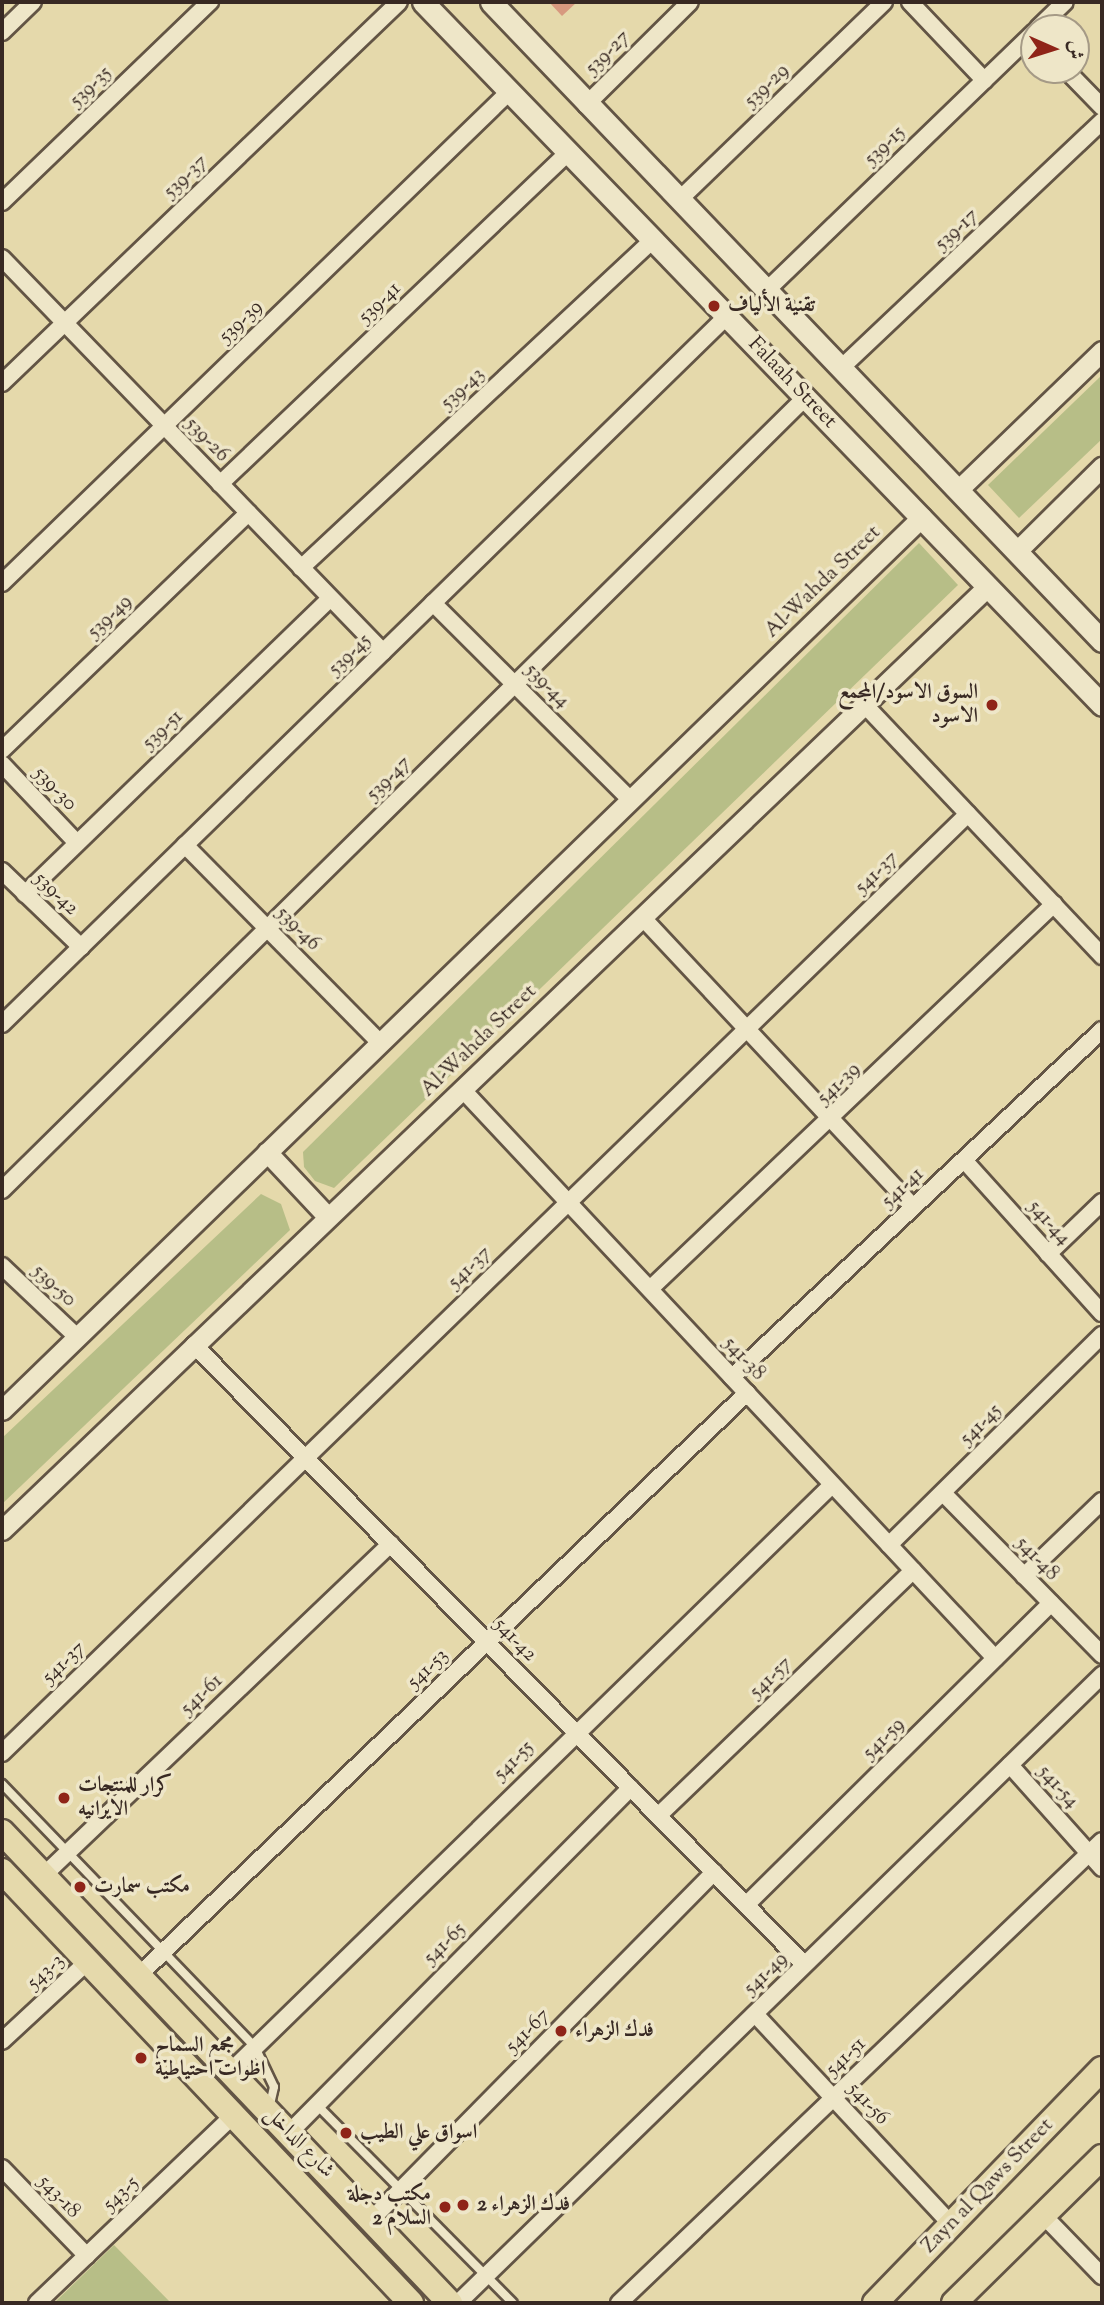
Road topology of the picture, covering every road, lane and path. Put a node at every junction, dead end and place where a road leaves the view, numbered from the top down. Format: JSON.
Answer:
{"nodes":[{"id":1,"x":33,"y":2,"type":"edge"},
{"id":2,"x":210,"y":2,"type":"edge"},
{"id":3,"x":399,"y":2,"type":"edge"},
{"id":4,"x":424,"y":2,"type":"edge"},
{"id":5,"x":491,"y":2,"type":"edge"},
{"id":6,"x":690,"y":2,"type":"edge"},
{"id":7,"x":884,"y":2,"type":"edge"},
{"id":8,"x":910,"y":2,"type":"edge"},
{"id":9,"x":2,"y":32,"type":"edge"},
{"id":10,"x":1020,"y":46,"type":"edge"},
{"id":11,"x":984,"y":80,"type":"junction"},
{"id":12,"x":1080,"y":84,"type":"edge"},
{"id":13,"x":510,"y":91,"type":"junction"},
{"id":14,"x":586,"y":105,"type":"junction"},
{"id":15,"x":1102,"y":107,"type":"edge"},
{"id":16,"x":1102,"y":121,"type":"edge"},
{"id":17,"x":569,"y":152,"type":"junction"},
{"id":18,"x":679,"y":200,"type":"junction"},
{"id":19,"x":2,"y":202,"type":"edge"},
{"id":20,"x":653,"y":240,"type":"junction"},
{"id":21,"x":2,"y":258,"type":"edge"},
{"id":22,"x":766,"y":291,"type":"junction"},
{"id":23,"x":727,"y":316,"type":"junction"},
{"id":24,"x":64,"y":323,"type":"junction"},
{"id":25,"x":1102,"y":351,"type":"edge"},
{"id":26,"x":840,"y":369,"type":"junction"},
{"id":27,"x":2,"y":383,"type":"edge"},
{"id":28,"x":806,"y":397,"type":"junction"},
{"id":29,"x":164,"y":426,"type":"junction"},
{"id":30,"x":1102,"y":467,"type":"edge"},
{"id":31,"x":220,"y":484,"type":"junction"},
{"id":32,"x":958,"y":490,"type":"junction"},
{"id":33,"x":248,"y":513,"type":"junction"},
{"id":34,"x":922,"y":517,"type":"junction"},
{"id":35,"x":1017,"y":551,"type":"junction"},
{"id":36,"x":301,"y":568,"type":"junction"},
{"id":37,"x":2,"y":583,"type":"edge"},
{"id":38,"x":988,"y":586,"type":"junction"},
{"id":39,"x":330,"y":597,"type":"junction"},
{"id":40,"x":433,"y":603,"type":"junction"},
{"id":41,"x":1102,"y":640,"type":"edge"},
{"id":42,"x":383,"y":652,"type":"junction"},
{"id":43,"x":515,"y":684,"type":"junction"},
{"id":44,"x":864,"y":704,"type":"junction"},
{"id":45,"x":1102,"y":705,"type":"edge"},
{"id":46,"x":2,"y":750,"type":"edge"},
{"id":47,"x":2,"y":764,"type":"edge"},
{"id":48,"x":631,"y":800,"type":"junction"},
{"id":49,"x":968,"y":814,"type":"junction"},
{"id":50,"x":77,"y":843,"type":"junction"},
{"id":51,"x":185,"y":845,"type":"junction"},
{"id":52,"x":2,"y":871,"type":"edge"},
{"id":53,"x":26,"y":894,"type":"junction"},
{"id":54,"x":1054,"y":904,"type":"junction"},
{"id":55,"x":642,"y":917,"type":"junction"},
{"id":56,"x":267,"y":928,"type":"junction"},
{"id":57,"x":80,"y":947,"type":"junction"},
{"id":58,"x":1102,"y":956,"type":"edge"},
{"id":59,"x":2,"y":1024,"type":"edge"},
{"id":60,"x":746,"y":1029,"type":"junction"},
{"id":61,"x":1102,"y":1030,"type":"edge"},
{"id":62,"x":380,"y":1043,"type":"junction"},
{"id":63,"x":462,"y":1088,"type":"junction"},
{"id":64,"x":831,"y":1121,"type":"junction"},
{"id":65,"x":267,"y":1152,"type":"junction"},
{"id":66,"x":964,"y":1160,"type":"junction"},
{"id":67,"x":2,"y":1190,"type":"edge"},
{"id":68,"x":568,"y":1202,"type":"junction"},
{"id":69,"x":1102,"y":1202,"type":"edge"},
{"id":70,"x":913,"y":1208,"type":"junction"},
{"id":71,"x":328,"y":1217,"type":"junction"},
{"id":72,"x":1048,"y":1254,"type":"junction"},
{"id":73,"x":2,"y":1266,"type":"edge"},
{"id":74,"x":650,"y":1289,"type":"junction"},
{"id":75,"x":1102,"y":1313,"type":"edge"},
{"id":76,"x":1102,"y":1335,"type":"edge"},
{"id":77,"x":77,"y":1337,"type":"junction"},
{"id":78,"x":194,"y":1345,"type":"junction"},
{"id":79,"x":732,"y":1377,"type":"junction"},
{"id":80,"x":747,"y":1393,"type":"junction"},
{"id":81,"x":2,"y":1410,"type":"edge"},
{"id":82,"x":305,"y":1458,"type":"junction"},
{"id":83,"x":832,"y":1485,"type":"junction"},
{"id":84,"x":943,"y":1493,"type":"junction"},
{"id":85,"x":1102,"y":1501,"type":"edge"},
{"id":86,"x":2,"y":1530,"type":"edge"},
{"id":87,"x":391,"y":1545,"type":"junction"},
{"id":88,"x":889,"y":1545,"type":"junction"},
{"id":89,"x":913,"y":1571,"type":"junction"},
{"id":90,"x":1024,"y":1576,"type":"junction"},
{"id":91,"x":1051,"y":1603,"type":"junction"},
{"id":92,"x":487,"y":1642,"type":"junction"},
{"id":93,"x":1102,"y":1655,"type":"edge"},
{"id":94,"x":995,"y":1658,"type":"junction"},
{"id":95,"x":1102,"y":1675,"type":"edge"},
{"id":96,"x":574,"y":1731,"type":"junction"},
{"id":97,"x":2,"y":1753,"type":"edge"},
{"id":98,"x":1010,"y":1765,"type":"junction"},
{"id":99,"x":2,"y":1784,"type":"edge"},
{"id":100,"x":631,"y":1788,"type":"junction"},
{"id":101,"x":658,"y":1816,"type":"junction"},
{"id":102,"x":2,"y":1832,"type":"edge"},
{"id":103,"x":1102,"y":1841,"type":"edge"},
{"id":104,"x":67,"y":1853,"type":"junction"},
{"id":105,"x":1089,"y":1853,"type":"junction"},
{"id":106,"x":1102,"y":1868,"type":"edge"},
{"id":107,"x":714,"y":1872,"type":"junction"},
{"id":108,"x":43,"y":1876,"type":"junction"},
{"id":109,"x":4,"y":1878,"type":"edge"},
{"id":110,"x":746,"y":1905,"type":"junction"},
{"id":111,"x":163,"y":1952,"type":"junction"},
{"id":112,"x":87,"y":1962,"type":"junction"},
{"id":113,"x":805,"y":1965,"type":"junction"},
{"id":114,"x":138,"y":1976,"type":"junction"},
{"id":115,"x":755,"y":2014,"type":"junction"},
{"id":116,"x":2,"y":2041,"type":"edge"},
{"id":117,"x":256,"y":2047,"type":"junction"},
{"id":118,"x":1102,"y":2069,"type":"edge"},
{"id":119,"x":230,"y":2072,"type":"junction"},
{"id":120,"x":834,"y":2097,"type":"junction"},
{"id":121,"x":315,"y":2103,"type":"junction"},
{"id":122,"x":269,"y":2111,"type":"junction"},
{"id":123,"x":234,"y":2115,"type":"junction"},
{"id":124,"x":290,"y":2133,"type":"junction"},
{"id":125,"x":1102,"y":2157,"type":"edge"},
{"id":126,"x":2,"y":2168,"type":"edge"},
{"id":127,"x":399,"y":2192,"type":"junction"},
{"id":128,"x":1043,"y":2215,"type":"junction"},
{"id":129,"x":372,"y":2219,"type":"junction"},
{"id":130,"x":950,"y":2223,"type":"junction"},
{"id":131,"x":86,"y":2256,"type":"junction"},
{"id":132,"x":1102,"y":2276,"type":"edge"},
{"id":133,"x":485,"y":2277,"type":"junction"},
{"id":134,"x":37,"y":2303,"type":"edge"},
{"id":135,"x":411,"y":2303,"type":"edge"},
{"id":136,"x":450,"y":2303,"type":"edge"},
{"id":137,"x":458,"y":2303,"type":"edge"},
{"id":138,"x":513,"y":2303,"type":"edge"},
{"id":139,"x":619,"y":2303,"type":"edge"},
{"id":140,"x":875,"y":2303,"type":"edge"},
{"id":141,"x":954,"y":2303,"type":"edge"}],
"edges":[{"from":1,"to":9,"type":"street"},
{"from":2,"to":19,"type":"street","name":"539-35"},
{"from":3,"to":24,"type":"street","name":"539-37"},
{"from":4,"to":13,"type":"main road","name":"Falaah Street"},
{"from":5,"to":14,"type":"main road"},
{"from":6,"to":14,"type":"street","name":"539-27"},
{"from":7,"to":18,"type":"street","name":"539-29"},
{"from":8,"to":11,"type":"street"},
{"from":10,"to":11,"type":"street","name":"539-15"},
{"from":11,"to":22,"type":"street","name":"539-15"},
{"from":12,"to":15,"type":"street"},
{"from":13,"to":17,"type":"main road","name":"Falaah Street"},
{"from":13,"to":29,"type":"street","name":"539-39"},
{"from":14,"to":18,"type":"main road"},
{"from":16,"to":26,"type":"street","name":"539-17"},
{"from":17,"to":20,"type":"main road","name":"Falaah Street"},
{"from":17,"to":31,"type":"street","name":"539-41"},
{"from":18,"to":22,"type":"main road"},
{"from":20,"to":23,"type":"main road","name":"Falaah Street"},
{"from":20,"to":36,"type":"street","name":"539-43"},
{"from":21,"to":24,"type":"street","name":"539-26"},
{"from":22,"to":26,"type":"main road"},
{"from":23,"to":28,"type":"main road","name":"Falaah Street"},
{"from":23,"to":40,"type":"street","name":"539-45"},
{"from":24,"to":27,"type":"street","name":"539-37"},
{"from":24,"to":29,"type":"street","name":"539-26"},
{"from":25,"to":32,"type":"street"},
{"from":26,"to":32,"type":"main road"},
{"from":28,"to":34,"type":"main road","name":"Falaah Street"},
{"from":28,"to":43,"type":"street","name":"539-47"},
{"from":29,"to":31,"type":"street","name":"539-26"},
{"from":29,"to":37,"type":"street","name":"539-39"},
{"from":30,"to":35,"type":"street"},
{"from":31,"to":33,"type":"street","name":"539-26"},
{"from":32,"to":35,"type":"main road"},
{"from":33,"to":36,"type":"street","name":"539-26"},
{"from":33,"to":46,"type":"street","name":"539-49"},
{"from":34,"to":38,"type":"main road","name":"Falaah Street"},
{"from":34,"to":48,"type":"street","name":"Al-Wahda Street"},
{"from":35,"to":41,"type":"main road"},
{"from":36,"to":39,"type":"street","name":"539-26"},
{"from":38,"to":44,"type":"street","name":"Al-Wahda Street"},
{"from":38,"to":45,"type":"main road","name":"Falaah Street"},
{"from":39,"to":42,"type":"street","name":"539-26"},
{"from":39,"to":50,"type":"street","name":"539-51"},
{"from":40,"to":42,"type":"street","name":"539-45"},
{"from":40,"to":43,"type":"street","name":"539-44"},
{"from":42,"to":51,"type":"street","name":"539-45"},
{"from":43,"to":48,"type":"street","name":"539-44"},
{"from":43,"to":56,"type":"street","name":"539-47"},
{"from":44,"to":49,"type":"street"},
{"from":44,"to":55,"type":"street","name":"Al-Wahda Street"},
{"from":47,"to":50,"type":"street","name":"539-30"},
{"from":48,"to":62,"type":"street","name":"Al-Wahda Street"},
{"from":49,"to":54,"type":"street"},
{"from":49,"to":60,"type":"street","name":"541-37"},
{"from":50,"to":53,"type":"street","name":"539-51"},
{"from":51,"to":56,"type":"street","name":"539-46"},
{"from":51,"to":57,"type":"street","name":"539-45"},
{"from":52,"to":53,"type":"street","name":"539-42"},
{"from":53,"to":57,"type":"street","name":"539-42"},
{"from":54,"to":58,"type":"street"},
{"from":54,"to":64,"type":"street","name":"541-39"},
{"from":55,"to":60,"type":"street"},
{"from":55,"to":63,"type":"street","name":"Al-Wahda Street"},
{"from":56,"to":62,"type":"street","name":"539-46"},
{"from":56,"to":67,"type":"street","name":"539-47"},
{"from":57,"to":59,"type":"street","name":"539-45"},
{"from":60,"to":64,"type":"street"},
{"from":60,"to":68,"type":"street","name":"541-37"},
{"from":61,"to":66,"type":"street","name":"541-41"},
{"from":62,"to":65,"type":"street","name":"Al-Wahda Street"},
{"from":63,"to":68,"type":"street","name":"541-38"},
{"from":63,"to":71,"type":"street","name":"Al-Wahda Street"},
{"from":64,"to":70,"type":"street"},
{"from":64,"to":74,"type":"street","name":"541-39"},
{"from":65,"to":71,"type":"street"},
{"from":65,"to":77,"type":"street","name":"Al-Wahda Street"},
{"from":66,"to":70,"type":"street","name":"541-41"},
{"from":66,"to":72,"type":"street","name":"541-44"},
{"from":68,"to":74,"type":"street","name":"541-38"},
{"from":68,"to":82,"type":"street","name":"541-37"},
{"from":69,"to":72,"type":"street"},
{"from":70,"to":79,"type":"street","name":"541-41"},
{"from":71,"to":78,"type":"street","name":"Al-Wahda Street"},
{"from":72,"to":75,"type":"street","name":"541-44"},
{"from":73,"to":77,"type":"street","name":"539-50"},
{"from":74,"to":79,"type":"street","name":"541-38"},
{"from":76,"to":84,"type":"street","name":"541-45"},
{"from":77,"to":81,"type":"street","name":"Al-Wahda Street"},
{"from":78,"to":82,"type":"street","name":"541-42"},
{"from":78,"to":86,"type":"street","name":"Al-Wahda Street"},
{"from":79,"to":80,"type":"street","name":"541-38"},
{"from":80,"to":83,"type":"street","name":"541-38"},
{"from":80,"to":92,"type":"street","name":"541-53"},
{"from":82,"to":87,"type":"street","name":"541-42"},
{"from":82,"to":97,"type":"street","name":"541-37"},
{"from":83,"to":88,"type":"street","name":"541-38"},
{"from":83,"to":96,"type":"street","name":"541-55"},
{"from":84,"to":88,"type":"street","name":"541-45"},
{"from":84,"to":90,"type":"street","name":"541-48"},
{"from":85,"to":90,"type":"street"},
{"from":87,"to":92,"type":"street","name":"541-42"},
{"from":87,"to":104,"type":"street","name":"541-61"},
{"from":88,"to":89,"type":"street","name":"541-38"},
{"from":89,"to":94,"type":"street","name":"541-38"},
{"from":89,"to":101,"type":"street","name":"541-57"},
{"from":90,"to":91,"type":"street","name":"541-48"},
{"from":91,"to":93,"type":"street","name":"541-48"},
{"from":91,"to":94,"type":"street","name":"541-59"},
{"from":92,"to":96,"type":"street","name":"541-42"},
{"from":92,"to":111,"type":"street","name":"541-53"},
{"from":94,"to":110,"type":"street","name":"541-59"},
{"from":95,"to":98,"type":"street","name":"541-49"},
{"from":96,"to":100,"type":"street","name":"541-42"},
{"from":96,"to":117,"type":"street","name":"541-55"},
{"from":98,"to":105,"type":"street","name":"541-54"},
{"from":98,"to":113,"type":"street","name":"541-49"},
{"from":99,"to":104,"type":"lane"},
{"from":100,"to":101,"type":"street","name":"541-42"},
{"from":100,"to":121,"type":"street","name":"541-65"},
{"from":101,"to":107,"type":"street","name":"541-42"},
{"from":102,"to":108,"type":"main road","name":"شارع الداخل"},
{"from":103,"to":105,"type":"street","name":"541-51"},
{"from":104,"to":108,"type":"street","name":"541-61"},
{"from":104,"to":111,"type":"lane"},
{"from":105,"to":106,"type":"street","name":"541-54"},
{"from":105,"to":120,"type":"street","name":"541-51"},
{"from":107,"to":110,"type":"street","name":"541-42"},
{"from":107,"to":127,"type":"street","name":"541-67"},
{"from":108,"to":114,"type":"main road","name":"شارع الداخل"},
{"from":109,"to":112,"type":"main road","name":"شارع الداخل"},
{"from":110,"to":113,"type":"street","name":"541-42"},
{"from":111,"to":114,"type":"street","name":"541-53"},
{"from":111,"to":117,"type":"lane"},
{"from":112,"to":116,"type":"street","name":"543-3"},
{"from":112,"to":123,"type":"main road","name":"شارع الداخل"},
{"from":113,"to":115,"type":"street","name":"541-49"},
{"from":114,"to":119,"type":"main road","name":"شارع الداخل"},
{"from":115,"to":120,"type":"street","name":"541-56"},
{"from":115,"to":133,"type":"street","name":"541-49"},
{"from":117,"to":119,"type":"street","name":"541-55"},
{"from":117,"to":122,"type":"lane"},
{"from":118,"to":130,"type":"main road","name":"Zayn al Qaws Street"},
{"from":119,"to":122,"type":"main road","name":"شارع الداخل"},
{"from":120,"to":130,"type":"street","name":"541-56"},
{"from":120,"to":139,"type":"street","name":"541-51"},
{"from":121,"to":124,"type":"street","name":"541-65"},
{"from":121,"to":127,"type":"lane"},
{"from":122,"to":124,"type":"main road","name":"شارع الداخل"},
{"from":123,"to":131,"type":"street","name":"543-5"},
{"from":123,"to":135,"type":"main road","name":"شارع الداخل"},
{"from":124,"to":129,"type":"main road","name":"شارع الداخل"},
{"from":125,"to":128,"type":"main road"},
{"from":126,"to":131,"type":"street","name":"543-18"},
{"from":127,"to":129,"type":"street","name":"541-67"},
{"from":127,"to":133,"type":"lane"},
{"from":128,"to":132,"type":"street"},
{"from":128,"to":141,"type":"main road"},
{"from":129,"to":136,"type":"main road","name":"شارع الداخل"},
{"from":130,"to":140,"type":"main road","name":"Zayn al Qaws Street"},
{"from":131,"to":134,"type":"street","name":"543-5"},
{"from":133,"to":137,"type":"street","name":"541-49"},
{"from":133,"to":138,"type":"lane"}]}
